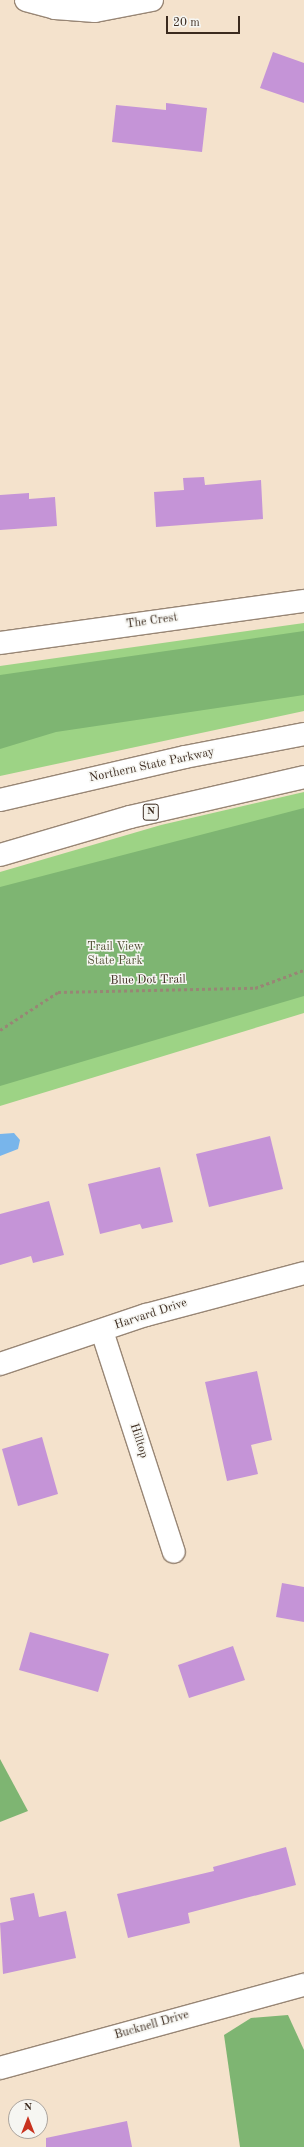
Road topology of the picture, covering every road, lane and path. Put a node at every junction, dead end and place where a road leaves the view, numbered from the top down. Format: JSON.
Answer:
{"nodes":[{"id":1,"x":26,"y":0,"type":"edge"},
{"id":2,"x":152,"y":0,"type":"edge"},
{"id":3,"x":304,"y":601,"type":"edge"},
{"id":4,"x":0,"y":643,"type":"edge"},
{"id":5,"x":304,"y":734,"type":"edge"},
{"id":6,"x":304,"y":777,"type":"edge"},
{"id":7,"x":0,"y":800,"type":"edge"},
{"id":8,"x":0,"y":855,"type":"edge"},
{"id":9,"x":304,"y":970,"type":"edge"},
{"id":10,"x":0,"y":1030,"type":"edge"},
{"id":11,"x":304,"y":1273,"type":"edge"},
{"id":12,"x":102,"y":1331,"type":"junction"},
{"id":13,"x":0,"y":1364,"type":"edge"},
{"id":14,"x":174,"y":1552,"type":"dead end"},
{"id":15,"x":304,"y":1985,"type":"edge"},
{"id":16,"x":0,"y":2068,"type":"edge"}],
"edges":[{"from":1,"to":2,"type":"main road"},
{"from":3,"to":4,"type":"main road","name":"The Crest"},
{"from":5,"to":7,"type":"main road","name":"Northern State Parkway"},
{"from":6,"to":8,"type":"main road","number":"N"},
{"from":9,"to":10,"type":"path","name":"Blue Dot Trail"},
{"from":11,"to":12,"type":"main road","name":"Harvard Drive"},
{"from":12,"to":13,"type":"main road","name":"Harvard Drive"},
{"from":12,"to":14,"type":"main road","name":"Hilltop"},
{"from":15,"to":16,"type":"main road","name":"Bucknell Drive"}]}
